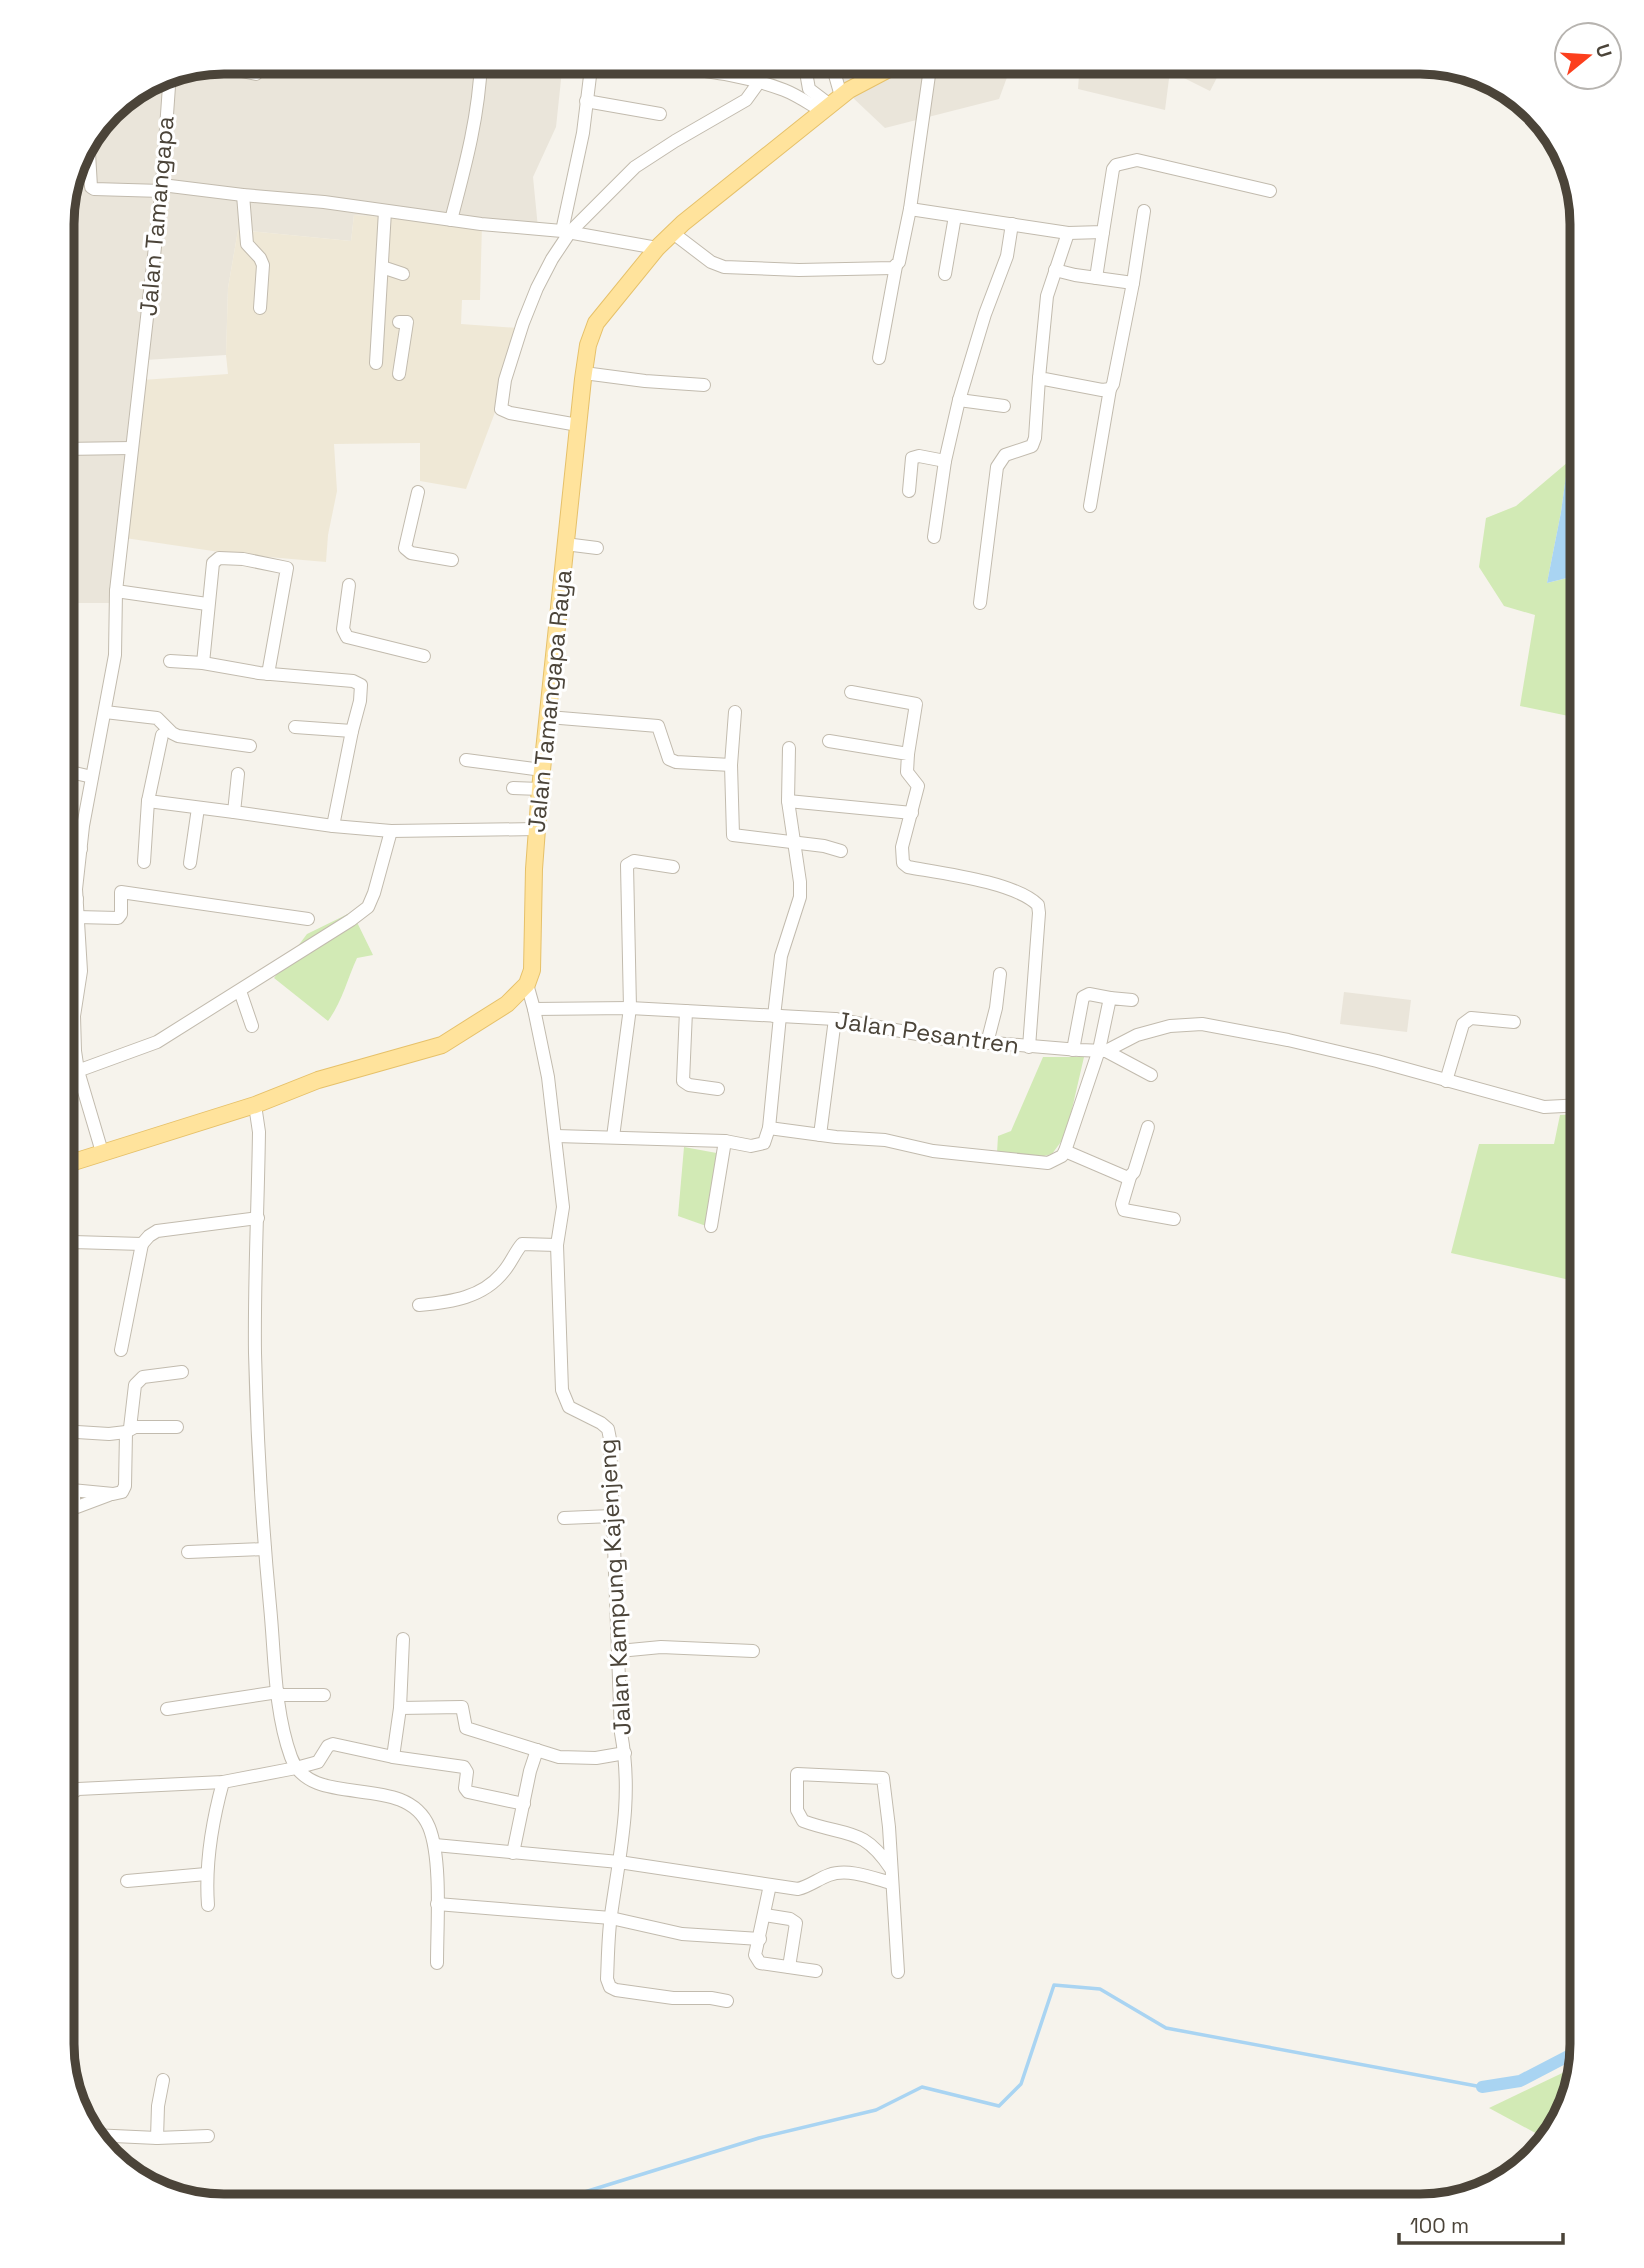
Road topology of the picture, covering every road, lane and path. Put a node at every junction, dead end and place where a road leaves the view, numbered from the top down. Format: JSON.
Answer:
{"nodes":[{"id":1,"x":480,"y":74,"type":"edge"},
{"id":2,"x":590,"y":74,"type":"edge"},
{"id":3,"x":712,"y":74,"type":"edge"},
{"id":4,"x":806,"y":74,"type":"edge"},
{"id":5,"x":831,"y":74,"type":"edge"},
{"id":6,"x":882,"y":74,"type":"edge"},
{"id":7,"x":929,"y":74,"type":"edge"},
{"id":8,"x":759,"y":82,"type":"junction"},
{"id":9,"x":169,"y":84,"type":"edge"},
{"id":10,"x":586,"y":101,"type":"junction"},
{"id":11,"x":831,"y":104,"type":"junction"},
{"id":12,"x":660,"y":114,"type":"dead end"},
{"id":13,"x":89,"y":157,"type":"edge"},
{"id":14,"x":162,"y":188,"type":"junction"},
{"id":15,"x":1270,"y":191,"type":"dead end"},
{"id":16,"x":243,"y":195,"type":"junction"},
{"id":17,"x":910,"y":209,"type":"junction"},
{"id":18,"x":385,"y":211,"type":"junction"},
{"id":19,"x":1144,"y":211,"type":"dead end"},
{"id":20,"x":955,"y":216,"type":"junction"},
{"id":21,"x":451,"y":220,"type":"junction"},
{"id":22,"x":1012,"y":224,"type":"junction"},
{"id":23,"x":566,"y":232,"type":"junction"},
{"id":24,"x":1103,"y":232,"type":"junction"},
{"id":25,"x":673,"y":233,"type":"junction"},
{"id":26,"x":1068,"y":233,"type":"junction"},
{"id":27,"x":657,"y":248,"type":"junction"},
{"id":28,"x":896,"y":266,"type":"junction"},
{"id":29,"x":382,"y":267,"type":"junction"},
{"id":30,"x":1055,"y":270,"type":"junction"},
{"id":31,"x":403,"y":274,"type":"dead end"},
{"id":32,"x":946,"y":274,"type":"dead end"},
{"id":33,"x":1096,"y":278,"type":"junction"},
{"id":34,"x":1133,"y":283,"type":"junction"},
{"id":35,"x":260,"y":308,"type":"dead end"},
{"id":36,"x":399,"y":322,"type":"dead end"},
{"id":37,"x":879,"y":358,"type":"dead end"},
{"id":38,"x":376,"y":363,"type":"dead end"},
{"id":39,"x":584,"y":373,"type":"junction"},
{"id":40,"x":399,"y":374,"type":"dead end"},
{"id":41,"x":1039,"y":378,"type":"junction"},
{"id":42,"x":704,"y":385,"type":"dead end"},
{"id":43,"x":1110,"y":389,"type":"junction"},
{"id":44,"x":959,"y":400,"type":"junction"},
{"id":45,"x":1004,"y":406,"type":"dead end"},
{"id":46,"x":578,"y":425,"type":"junction"},
{"id":47,"x":132,"y":448,"type":"junction"},
{"id":48,"x":74,"y":449,"type":"edge"},
{"id":49,"x":945,"y":461,"type":"junction"},
{"id":50,"x":909,"y":491,"type":"dead end"},
{"id":51,"x":418,"y":492,"type":"dead end"},
{"id":52,"x":1090,"y":506,"type":"dead end"},
{"id":53,"x":934,"y":537,"type":"dead end"},
{"id":54,"x":565,"y":544,"type":"junction"},
{"id":55,"x":597,"y":548,"type":"dead end"},
{"id":56,"x":452,"y":560,"type":"dead end"},
{"id":57,"x":349,"y":585,"type":"dead end"},
{"id":58,"x":116,"y":591,"type":"junction"},
{"id":59,"x":980,"y":603,"type":"dead end"},
{"id":60,"x":207,"y":604,"type":"junction"},
{"id":61,"x":424,"y":656,"type":"dead end"},
{"id":62,"x":170,"y":661,"type":"dead end"},
{"id":63,"x":203,"y":663,"type":"junction"},
{"id":64,"x":268,"y":674,"type":"junction"},
{"id":65,"x":851,"y":692,"type":"dead end"},
{"id":66,"x":104,"y":712,"type":"junction"},
{"id":67,"x":735,"y":712,"type":"dead end"},
{"id":68,"x":548,"y":717,"type":"junction"},
{"id":69,"x":295,"y":727,"type":"dead end"},
{"id":70,"x":352,"y":731,"type":"junction"},
{"id":71,"x":162,"y":735,"type":"dead end"},
{"id":72,"x":829,"y":741,"type":"dead end"},
{"id":73,"x":250,"y":746,"type":"dead end"},
{"id":74,"x":789,"y":748,"type":"dead end"},
{"id":75,"x":908,"y":754,"type":"junction"},
{"id":76,"x":466,"y":760,"type":"dead end"},
{"id":77,"x":731,"y":765,"type":"junction"},
{"id":78,"x":542,"y":770,"type":"junction"},
{"id":79,"x":74,"y":773,"type":"edge"},
{"id":80,"x":238,"y":774,"type":"dead end"},
{"id":81,"x":92,"y":777,"type":"junction"},
{"id":82,"x":513,"y":788,"type":"dead end"},
{"id":83,"x":540,"y":789,"type":"junction"},
{"id":84,"x":148,"y":800,"type":"junction"},
{"id":85,"x":788,"y":802,"type":"junction"},
{"id":86,"x":198,"y":808,"type":"junction"},
{"id":87,"x":234,"y":812,"type":"junction"},
{"id":88,"x":912,"y":813,"type":"junction"},
{"id":89,"x":333,"y":826,"type":"junction"},
{"id":90,"x":537,"y":830,"type":"junction"},
{"id":91,"x":391,"y":831,"type":"junction"},
{"id":92,"x":793,"y":843,"type":"junction"},
{"id":93,"x":74,"y":848,"type":"edge"},
{"id":94,"x":81,"y":849,"type":"junction"},
{"id":95,"x":841,"y":851,"type":"dead end"},
{"id":96,"x":144,"y":862,"type":"dead end"},
{"id":97,"x":190,"y":863,"type":"dead end"},
{"id":98,"x":673,"y":867,"type":"dead end"},
{"id":99,"x":76,"y":899,"type":"joint"},
{"id":100,"x":77,"y":917,"type":"junction"},
{"id":101,"x":308,"y":919,"type":"dead end"},
{"id":102,"x":1000,"y":974,"type":"dead end"},
{"id":103,"x":527,"y":984,"type":"junction"},
{"id":104,"x":240,"y":991,"type":"junction"},
{"id":105,"x":1110,"y":998,"type":"junction"},
{"id":106,"x":1132,"y":1000,"type":"dead end"},
{"id":107,"x":630,"y":1008,"type":"junction"},
{"id":108,"x":534,"y":1009,"type":"junction"},
{"id":109,"x":686,"y":1012,"type":"junction"},
{"id":110,"x":777,"y":1016,"type":"junction"},
{"id":111,"x":835,"y":1018,"type":"junction"},
{"id":112,"x":1514,"y":1022,"type":"dead end"},
{"id":113,"x":252,"y":1026,"type":"dead end"},
{"id":114,"x":987,"y":1044,"type":"junction"},
{"id":115,"x":1029,"y":1046,"type":"junction"},
{"id":116,"x":1073,"y":1050,"type":"junction"},
{"id":117,"x":1102,"y":1051,"type":"junction"},
{"id":118,"x":78,"y":1071,"type":"junction"},
{"id":119,"x":74,"y":1072,"type":"edge"},
{"id":120,"x":1151,"y":1074,"type":"dead end"},
{"id":121,"x":1446,"y":1081,"type":"junction"},
{"id":122,"x":718,"y":1089,"type":"dead end"},
{"id":123,"x":256,"y":1105,"type":"junction"},
{"id":124,"x":1571,"y":1106,"type":"edge"},
{"id":125,"x":1148,"y":1127,"type":"dead end"},
{"id":126,"x":769,"y":1128,"type":"junction"},
{"id":127,"x":820,"y":1135,"type":"junction"},
{"id":128,"x":556,"y":1136,"type":"junction"},
{"id":129,"x":613,"y":1137,"type":"junction"},
{"id":130,"x":724,"y":1141,"type":"junction"},
{"id":131,"x":1065,"y":1151,"type":"junction"},
{"id":132,"x":102,"y":1152,"type":"junction"},
{"id":133,"x":74,"y":1162,"type":"edge"},
{"id":134,"x":1130,"y":1177,"type":"junction"},
{"id":135,"x":258,"y":1218,"type":"junction"},
{"id":136,"x":1174,"y":1219,"type":"dead end"},
{"id":137,"x":711,"y":1226,"type":"dead end"},
{"id":138,"x":74,"y":1242,"type":"edge"},
{"id":139,"x":142,"y":1244,"type":"junction"},
{"id":140,"x":557,"y":1245,"type":"junction"},
{"id":141,"x":419,"y":1306,"type":"dead end"},
{"id":142,"x":121,"y":1350,"type":"dead end"},
{"id":143,"x":182,"y":1372,"type":"dead end"},
{"id":144,"x":177,"y":1427,"type":"dead end"},
{"id":145,"x":128,"y":1430,"type":"junction"},
{"id":146,"x":74,"y":1432,"type":"edge"},
{"id":147,"x":74,"y":1491,"type":"edge"},
{"id":148,"x":611,"y":1516,"type":"junction"},
{"id":149,"x":564,"y":1518,"type":"dead end"},
{"id":150,"x":265,"y":1549,"type":"junction"},
{"id":151,"x":188,"y":1552,"type":"dead end"},
{"id":152,"x":403,"y":1639,"type":"dead end"},
{"id":153,"x":619,"y":1651,"type":"junction"},
{"id":154,"x":753,"y":1651,"type":"dead end"},
{"id":155,"x":278,"y":1694,"type":"junction"},
{"id":156,"x":324,"y":1695,"type":"dead end"},
{"id":157,"x":400,"y":1708,"type":"junction"},
{"id":158,"x":167,"y":1709,"type":"dead end"},
{"id":159,"x":537,"y":1750,"type":"junction"},
{"id":160,"x":625,"y":1753,"type":"junction"},
{"id":161,"x":393,"y":1757,"type":"junction"},
{"id":162,"x":301,"y":1772,"type":"junction"},
{"id":163,"x":223,"y":1782,"type":"junction"},
{"id":164,"x":74,"y":1792,"type":"edge"},
{"id":165,"x":524,"y":1804,"type":"junction"},
{"id":166,"x":435,"y":1845,"type":"junction"},
{"id":167,"x":513,"y":1853,"type":"junction"},
{"id":168,"x":619,"y":1861,"type":"junction"},
{"id":169,"x":891,"y":1869,"type":"junction"},
{"id":170,"x":206,"y":1874,"type":"junction"},
{"id":171,"x":127,"y":1881,"type":"dead end"},
{"id":172,"x":891,"y":1883,"type":"junction"},
{"id":173,"x":770,"y":1885,"type":"junction"},
{"id":174,"x":437,"y":1904,"type":"junction"},
{"id":175,"x":208,"y":1905,"type":"dead end"},
{"id":176,"x":765,"y":1915,"type":"junction"},
{"id":177,"x":611,"y":1918,"type":"junction"},
{"id":178,"x":760,"y":1939,"type":"junction"},
{"id":179,"x":437,"y":1963,"type":"dead end"},
{"id":180,"x":789,"y":1967,"type":"junction"},
{"id":181,"x":816,"y":1971,"type":"dead end"},
{"id":182,"x":898,"y":1972,"type":"dead end"},
{"id":183,"x":727,"y":2001,"type":"dead end"},
{"id":184,"x":163,"y":2080,"type":"dead end"},
{"id":185,"x":104,"y":2136,"type":"edge"},
{"id":186,"x":208,"y":2136,"type":"dead end"},
{"id":187,"x":157,"y":2138,"type":"junction"}],
"edges":[{"from":1,"to":21,"type":"street"},
{"from":2,"to":10,"type":"street"},
{"from":3,"to":8,"type":"street"},
{"from":4,"to":11,"type":"street"},
{"from":5,"to":11,"type":"street"},
{"from":6,"to":11,"type":"main road","name":"Jalan Tamangapa Raya"},
{"from":7,"to":17,"type":"street"},
{"from":8,"to":11,"type":"street"},
{"from":8,"to":23,"type":"street"},
{"from":9,"to":14,"type":"street","name":"Jalan Tamangapa"},
{"from":10,"to":12,"type":"street"},
{"from":10,"to":23,"type":"street"},
{"from":11,"to":25,"type":"main road","name":"Jalan Tamangapa Raya"},
{"from":13,"to":14,"type":"street"},
{"from":14,"to":16,"type":"street"},
{"from":14,"to":47,"type":"street","name":"Jalan Tamangapa"},
{"from":15,"to":24,"type":"street"},
{"from":16,"to":18,"type":"street"},
{"from":16,"to":35,"type":"street"},
{"from":17,"to":20,"type":"street"},
{"from":17,"to":28,"type":"street"},
{"from":18,"to":21,"type":"street"},
{"from":18,"to":29,"type":"street"},
{"from":19,"to":34,"type":"street"},
{"from":20,"to":22,"type":"street"},
{"from":20,"to":32,"type":"street"},
{"from":21,"to":23,"type":"street"},
{"from":22,"to":26,"type":"street"},
{"from":22,"to":44,"type":"street"},
{"from":23,"to":27,"type":"street"},
{"from":23,"to":46,"type":"street"},
{"from":24,"to":26,"type":"street"},
{"from":24,"to":33,"type":"street"},
{"from":25,"to":27,"type":"main road","name":"Jalan Tamangapa Raya"},
{"from":25,"to":28,"type":"street"},
{"from":26,"to":30,"type":"street"},
{"from":27,"to":39,"type":"main road","name":"Jalan Tamangapa Raya"},
{"from":28,"to":37,"type":"street"},
{"from":29,"to":31,"type":"street"},
{"from":29,"to":38,"type":"street"},
{"from":30,"to":33,"type":"street"},
{"from":30,"to":41,"type":"street"},
{"from":33,"to":34,"type":"street"},
{"from":34,"to":43,"type":"street"},
{"from":36,"to":40,"type":"street"},
{"from":39,"to":42,"type":"street"},
{"from":39,"to":46,"type":"main road","name":"Jalan Tamangapa Raya"},
{"from":41,"to":43,"type":"street"},
{"from":41,"to":59,"type":"street"},
{"from":43,"to":52,"type":"street"},
{"from":44,"to":45,"type":"street"},
{"from":44,"to":49,"type":"street"},
{"from":46,"to":54,"type":"main road","name":"Jalan Tamangapa Raya"},
{"from":47,"to":48,"type":"street"},
{"from":47,"to":58,"type":"street","name":"Jalan Tamangapa"},
{"from":49,"to":50,"type":"street"},
{"from":49,"to":53,"type":"street"},
{"from":51,"to":56,"type":"street"},
{"from":54,"to":55,"type":"street"},
{"from":54,"to":68,"type":"main road","name":"Jalan Tamangapa Raya"},
{"from":57,"to":61,"type":"street"},
{"from":58,"to":60,"type":"street"},
{"from":58,"to":66,"type":"street","name":"Jalan Tamangapa"},
{"from":60,"to":63,"type":"street"},
{"from":60,"to":64,"type":"street"},
{"from":62,"to":63,"type":"street"},
{"from":63,"to":64,"type":"street"},
{"from":64,"to":70,"type":"street"},
{"from":65,"to":75,"type":"street"},
{"from":66,"to":73,"type":"street"},
{"from":66,"to":81,"type":"street","name":"Jalan Tamangapa"},
{"from":67,"to":77,"type":"street"},
{"from":68,"to":77,"type":"street"},
{"from":68,"to":78,"type":"main road","name":"Jalan Tamangapa Raya"},
{"from":69,"to":70,"type":"street"},
{"from":70,"to":89,"type":"street"},
{"from":71,"to":84,"type":"street"},
{"from":72,"to":75,"type":"street"},
{"from":74,"to":85,"type":"street"},
{"from":75,"to":88,"type":"street"},
{"from":76,"to":78,"type":"street"},
{"from":77,"to":92,"type":"street"},
{"from":78,"to":83,"type":"main road","name":"Jalan Tamangapa Raya"},
{"from":79,"to":81,"type":"street"},
{"from":80,"to":87,"type":"street"},
{"from":81,"to":94,"type":"street","name":"Jalan Tamangapa"},
{"from":82,"to":83,"type":"street"},
{"from":83,"to":90,"type":"main road","name":"Jalan Tamangapa Raya"},
{"from":84,"to":86,"type":"street"},
{"from":84,"to":96,"type":"street"},
{"from":85,"to":88,"type":"street"},
{"from":85,"to":92,"type":"street"},
{"from":86,"to":87,"type":"street"},
{"from":86,"to":97,"type":"street"},
{"from":87,"to":89,"type":"street"},
{"from":88,"to":115,"type":"street"},
{"from":89,"to":91,"type":"street"},
{"from":90,"to":91,"type":"street"},
{"from":90,"to":103,"type":"main road","name":"Jalan Tamangapa Raya"},
{"from":91,"to":104,"type":"street"},
{"from":92,"to":95,"type":"street"},
{"from":92,"to":110,"type":"street"},
{"from":93,"to":94,"type":"street"},
{"from":94,"to":99,"type":"street","name":"Jalan Tamangapa"},
{"from":98,"to":107,"type":"street"},
{"from":99,"to":100,"type":"street","name":"Jalan Tamangapa"},
{"from":100,"to":101,"type":"street"},
{"from":100,"to":118,"type":"street","name":"Jalan Tamangapa"},
{"from":102,"to":114,"type":"street"},
{"from":103,"to":108,"type":"street"},
{"from":103,"to":123,"type":"main road"},
{"from":104,"to":113,"type":"street"},
{"from":104,"to":118,"type":"street"},
{"from":105,"to":106,"type":"street"},
{"from":105,"to":116,"type":"street"},
{"from":105,"to":117,"type":"street"},
{"from":107,"to":108,"type":"street","name":"Jalan Pesantren"},
{"from":107,"to":109,"type":"street","name":"Jalan Pesantren"},
{"from":107,"to":129,"type":"street"},
{"from":108,"to":128,"type":"street","name":"Jalan Kampung Kajenjeng"},
{"from":109,"to":110,"type":"street","name":"Jalan Pesantren"},
{"from":109,"to":122,"type":"street"},
{"from":110,"to":111,"type":"street","name":"Jalan Pesantren"},
{"from":110,"to":126,"type":"street"},
{"from":111,"to":114,"type":"street","name":"Jalan Pesantren"},
{"from":111,"to":127,"type":"street"},
{"from":112,"to":121,"type":"street"},
{"from":114,"to":115,"type":"street","name":"Jalan Pesantren"},
{"from":115,"to":116,"type":"street","name":"Jalan Pesantren"},
{"from":116,"to":117,"type":"street","name":"Jalan Pesantren"},
{"from":117,"to":120,"type":"street"},
{"from":117,"to":121,"type":"street","name":"Jalan Pesantren"},
{"from":117,"to":131,"type":"street"},
{"from":118,"to":119,"type":"street"},
{"from":118,"to":132,"type":"street","name":"Jalan Tamangapa"},
{"from":121,"to":124,"type":"street","name":"Jalan Pesantren"},
{"from":123,"to":132,"type":"main road"},
{"from":123,"to":135,"type":"street"},
{"from":125,"to":134,"type":"street"},
{"from":126,"to":127,"type":"street"},
{"from":126,"to":130,"type":"street"},
{"from":127,"to":131,"type":"street"},
{"from":128,"to":129,"type":"street"},
{"from":128,"to":140,"type":"street","name":"Jalan Kampung Kajenjeng"},
{"from":129,"to":130,"type":"street"},
{"from":130,"to":137,"type":"street"},
{"from":131,"to":134,"type":"street"},
{"from":132,"to":133,"type":"main road"},
{"from":134,"to":136,"type":"street"},
{"from":135,"to":139,"type":"street"},
{"from":135,"to":150,"type":"street"},
{"from":138,"to":139,"type":"street"},
{"from":139,"to":142,"type":"street"},
{"from":140,"to":141,"type":"street"},
{"from":140,"to":148,"type":"street","name":"Jalan Kampung Kajenjeng"},
{"from":143,"to":145,"type":"street"},
{"from":144,"to":145,"type":"street"},
{"from":145,"to":146,"type":"street"},
{"from":145,"to":147,"type":"street"},
{"from":148,"to":149,"type":"street"},
{"from":148,"to":153,"type":"street","name":"Jalan Kampung Kajenjeng"},
{"from":150,"to":151,"type":"street"},
{"from":150,"to":155,"type":"street"},
{"from":152,"to":157,"type":"street"},
{"from":153,"to":154,"type":"street"},
{"from":153,"to":160,"type":"street","name":"Jalan Kampung Kajenjeng"},
{"from":155,"to":156,"type":"street"},
{"from":155,"to":158,"type":"street"},
{"from":155,"to":162,"type":"street"},
{"from":157,"to":159,"type":"street"},
{"from":157,"to":161,"type":"street"},
{"from":159,"to":160,"type":"street"},
{"from":159,"to":165,"type":"street"},
{"from":160,"to":168,"type":"street","name":"Jalan Kampung Kajenjeng"},
{"from":161,"to":162,"type":"street"},
{"from":161,"to":165,"type":"street"},
{"from":162,"to":163,"type":"street"},
{"from":162,"to":166,"type":"street"},
{"from":163,"to":164,"type":"street"},
{"from":163,"to":170,"type":"street"},
{"from":165,"to":167,"type":"street"},
{"from":166,"to":167,"type":"street"},
{"from":166,"to":174,"type":"street"},
{"from":167,"to":168,"type":"street"},
{"from":168,"to":173,"type":"street"},
{"from":168,"to":177,"type":"street","name":"Jalan Kampung Kajenjeng"},
{"from":169,"to":169,"type":"street"},
{"from":169,"to":172,"type":"street"},
{"from":170,"to":171,"type":"street"},
{"from":170,"to":175,"type":"street"},
{"from":172,"to":173,"type":"street"},
{"from":172,"to":182,"type":"street"},
{"from":173,"to":176,"type":"street"},
{"from":174,"to":177,"type":"street"},
{"from":174,"to":179,"type":"street"},
{"from":176,"to":178,"type":"street"},
{"from":176,"to":180,"type":"street"},
{"from":177,"to":178,"type":"street"},
{"from":177,"to":183,"type":"street","name":"Jalan Kampung Kajenjeng"},
{"from":178,"to":180,"type":"street"},
{"from":180,"to":181,"type":"street"},
{"from":184,"to":187,"type":"street"},
{"from":185,"to":187,"type":"street"},
{"from":186,"to":187,"type":"street"}]}
